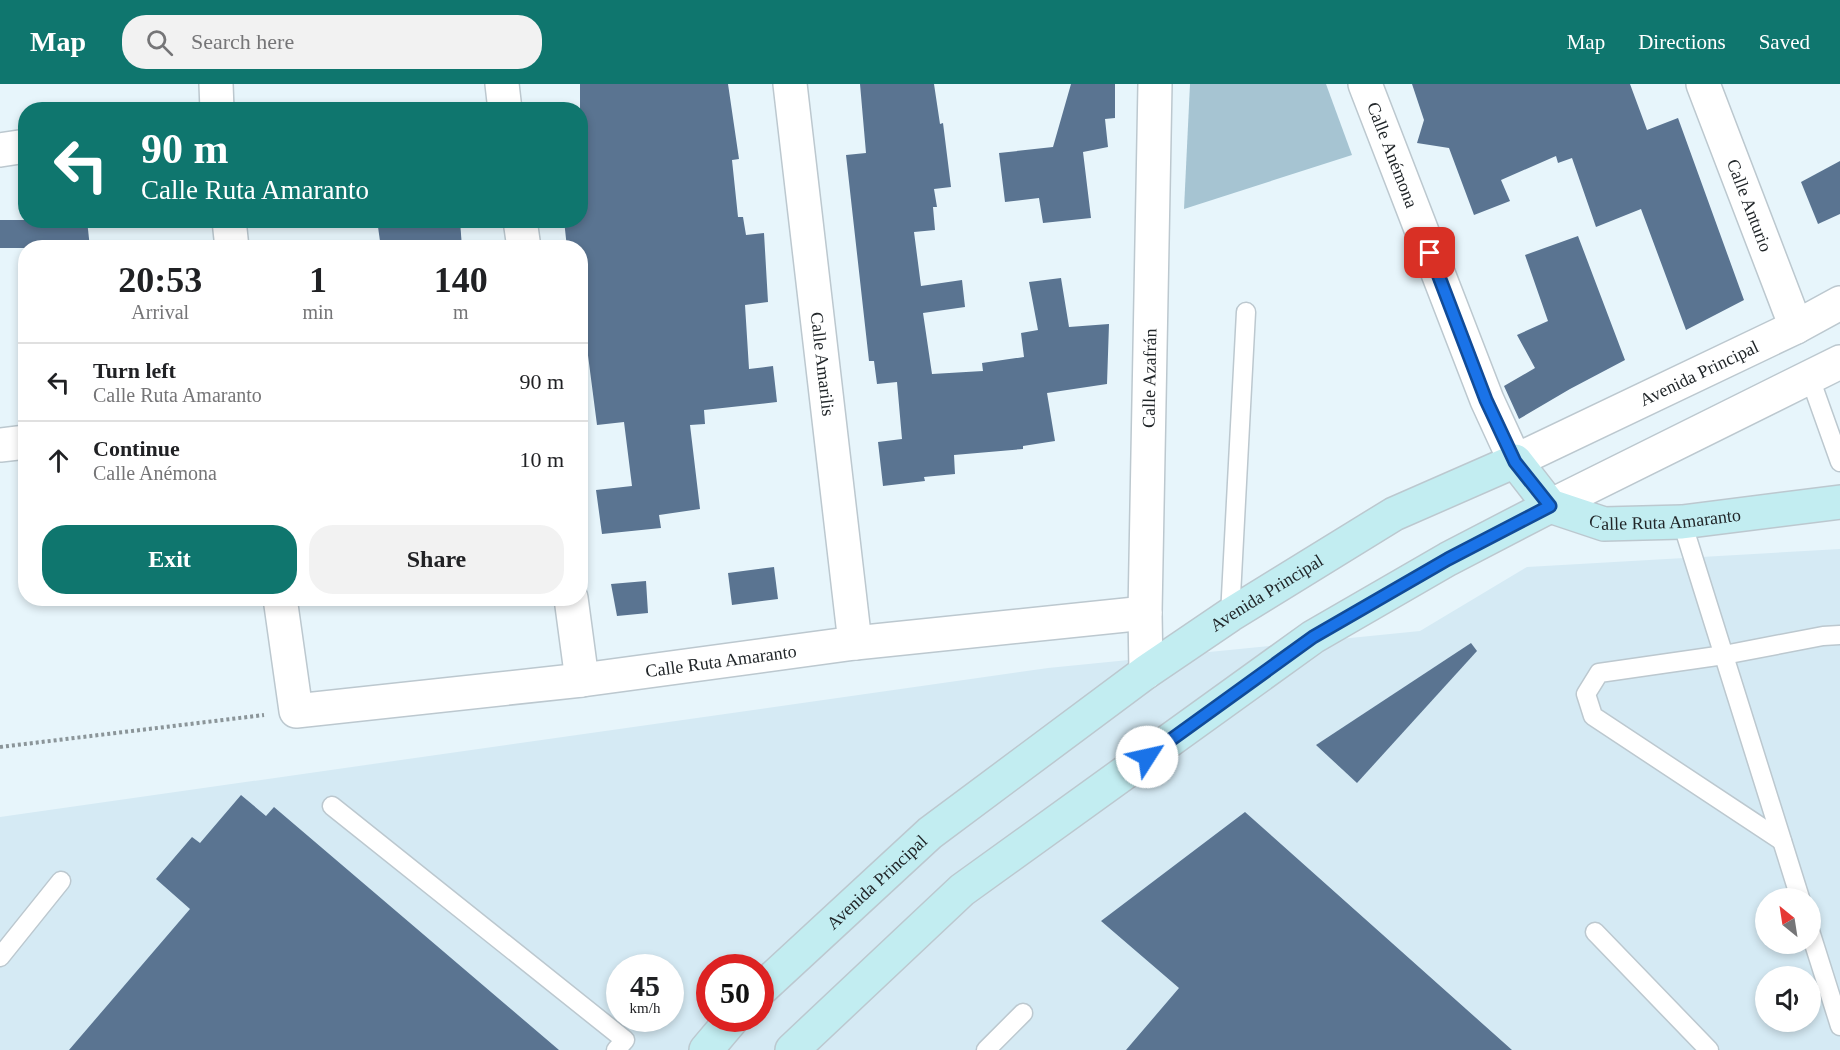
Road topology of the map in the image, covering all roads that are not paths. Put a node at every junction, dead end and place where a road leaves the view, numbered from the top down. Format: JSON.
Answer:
{"nodes":[{"id":1,"x":216,"y":84,"type":"edge"},
{"id":2,"x":502,"y":84,"type":"edge"},
{"id":3,"x":790,"y":84,"type":"edge"},
{"id":4,"x":1155,"y":84,"type":"edge"},
{"id":5,"x":1365,"y":84,"type":"edge"},
{"id":6,"x":1703,"y":84,"type":"edge"},
{"id":7,"x":217,"y":102,"type":"edge"},
{"id":8,"x":504,"y":102,"type":"edge"},
{"id":9,"x":18,"y":147,"type":"edge"},
{"id":10,"x":0,"y":150,"type":"edge"},
{"id":11,"x":1840,"y":303,"type":"edge"},
{"id":12,"x":1246,"y":312,"type":"dead end"},
{"id":13,"x":1796,"y":327,"type":"junction"},
{"id":14,"x":1840,"y":362,"type":"edge"},
{"id":15,"x":1810,"y":378,"type":"junction"},
{"id":16,"x":18,"y":443,"type":"edge"},
{"id":17,"x":0,"y":445,"type":"edge"},
{"id":18,"x":1515,"y":462,"type":"junction"},
{"id":19,"x":1840,"y":462,"type":"edge"},
{"id":20,"x":1840,"y":502,"type":"edge"},
{"id":21,"x":1550,"y":506,"type":"junction"},
{"id":22,"x":1682,"y":522,"type":"junction"},
{"id":23,"x":281,"y":606,"type":"edge"},
{"id":24,"x":572,"y":606,"type":"edge"},
{"id":25,"x":1146,"y":613,"type":"junction"},
{"id":26,"x":1230,"y":615,"type":"junction"},
{"id":27,"x":1840,"y":635,"type":"edge"},
{"id":28,"x":855,"y":643,"type":"junction"},
{"id":29,"x":1724,"y":655,"type":"junction"},
{"id":30,"x":1146,"y":672,"type":"junction"},
{"id":31,"x":582,"y":680,"type":"junction"},
{"id":32,"x":332,"y":806,"type":"dead end"},
{"id":33,"x":1782,"y":841,"type":"junction"},
{"id":34,"x":61,"y":881,"type":"dead end"},
{"id":35,"x":1797,"y":888,"type":"edge"},
{"id":36,"x":1595,"y":932,"type":"dead end"},
{"id":37,"x":1817,"y":954,"type":"edge"},
{"id":38,"x":0,"y":957,"type":"edge"},
{"id":39,"x":774,"y":977,"type":"edge"},
{"id":40,"x":1023,"y":1013,"type":"dead end"},
{"id":41,"x":1840,"y":1026,"type":"edge"},
{"id":42,"x":722,"y":1032,"type":"edge"},
{"id":43,"x":616,"y":1050,"type":"edge"},
{"id":44,"x":706,"y":1050,"type":"edge"},
{"id":45,"x":792,"y":1050,"type":"edge"},
{"id":46,"x":986,"y":1050,"type":"edge"},
{"id":47,"x":1709,"y":1050,"type":"edge"}],
"edges":[{"from":1,"to":7,"type":"street"},
{"from":2,"to":8,"type":"street"},
{"from":3,"to":28,"type":"street","name":"Calle Amarilis"},
{"from":4,"to":25,"type":"street","name":"Calle Azafrán"},
{"from":5,"to":18,"type":"street","name":"Calle Anémona"},
{"from":6,"to":13,"type":"street","name":"Calle Anturio"},
{"from":9,"to":10,"type":"street"},
{"from":11,"to":13,"type":"street","name":"Avenida Principal"},
{"from":12,"to":26,"type":"lane"},
{"from":13,"to":18,"type":"street","name":"Avenida Principal"},
{"from":14,"to":15,"type":"street"},
{"from":15,"to":19,"type":"lane"},
{"from":15,"to":21,"type":"street"},
{"from":16,"to":17,"type":"street"},
{"from":18,"to":21,"type":"main road"},
{"from":18,"to":26,"type":"main road","name":"Avenida Principal"},
{"from":20,"to":22,"type":"main road","name":"Calle Ruta Amaranto"},
{"from":21,"to":22,"type":"main road","name":"Calle Ruta Amaranto"},
{"from":21,"to":45,"type":"main road"},
{"from":22,"to":29,"type":"lane"},
{"from":23,"to":31,"type":"street","name":"Calle Ruta Amaranto"},
{"from":24,"to":31,"type":"street"},
{"from":25,"to":28,"type":"street","name":"Calle Ruta Amaranto"},
{"from":25,"to":30,"type":"street","name":"Calle Azafrán"},
{"from":26,"to":30,"type":"main road","name":"Avenida Principal"},
{"from":27,"to":29,"type":"lane"},
{"from":28,"to":31,"type":"street","name":"Calle Ruta Amaranto"},
{"from":29,"to":33,"type":"lane"},
{"from":29,"to":33,"type":"lane"},
{"from":30,"to":39,"type":"main road","name":"Avenida Principal"},
{"from":32,"to":43,"type":"lane"},
{"from":33,"to":35,"type":"lane"},
{"from":34,"to":38,"type":"lane"},
{"from":36,"to":47,"type":"lane"},
{"from":37,"to":41,"type":"lane"},
{"from":40,"to":46,"type":"lane"},
{"from":42,"to":44,"type":"main road"}]}
